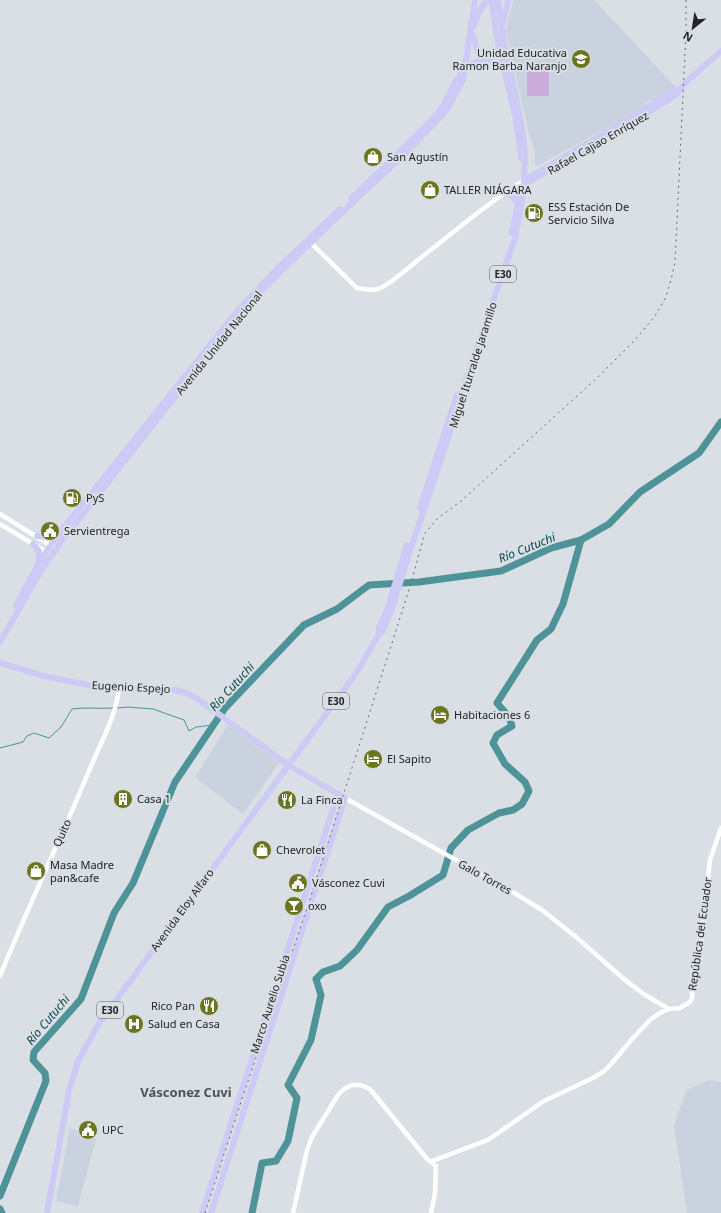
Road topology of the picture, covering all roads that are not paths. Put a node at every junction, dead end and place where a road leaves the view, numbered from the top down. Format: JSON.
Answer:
{"nodes":[{"id":1,"x":475,"y":0,"type":"edge"},
{"id":2,"x":488,"y":0,"type":"edge"},
{"id":3,"x":492,"y":0,"type":"edge"},
{"id":4,"x":498,"y":0,"type":"edge"},
{"id":5,"x":508,"y":0,"type":"edge"},
{"id":6,"x":501,"y":28,"type":"junction"},
{"id":7,"x":473,"y":35,"type":"junction"},
{"id":8,"x":468,"y":43,"type":"junction"},
{"id":9,"x":499,"y":48,"type":"junction"},
{"id":10,"x":721,"y":51,"type":"edge"},
{"id":11,"x":465,"y":69,"type":"junction"},
{"id":12,"x":505,"y":71,"type":"junction"},
{"id":13,"x":523,"y":183,"type":"junction"},
{"id":14,"x":505,"y":192,"type":"junction"},
{"id":15,"x":518,"y":203,"type":"junction"},
{"id":16,"x":309,"y":241,"type":"junction"},
{"id":17,"x":0,"y":514,"type":"edge"},
{"id":18,"x":0,"y":524,"type":"edge"},
{"id":19,"x":37,"y":536,"type":"junction"},
{"id":20,"x":57,"y":536,"type":"junction"},
{"id":21,"x":412,"y":538,"type":"junction"},
{"id":22,"x":33,"y":544,"type":"junction"},
{"id":23,"x":53,"y":547,"type":"junction"},
{"id":24,"x":49,"y":553,"type":"junction"},
{"id":25,"x":39,"y":564,"type":"junction"},
{"id":26,"x":0,"y":634,"type":"edge"},
{"id":27,"x":0,"y":642,"type":"edge"},
{"id":28,"x":0,"y":663,"type":"edge"},
{"id":29,"x":119,"y":688,"type":"junction"},
{"id":30,"x":288,"y":766,"type":"junction"},
{"id":31,"x":338,"y":794,"type":"junction"},
{"id":32,"x":345,"y":798,"type":"junction"},
{"id":33,"x":721,"y":828,"type":"edge"},
{"id":34,"x":0,"y":976,"type":"edge"},
{"id":35,"x":669,"y":1009,"type":"junction"},
{"id":36,"x":432,"y":1161,"type":"junction"},
{"id":37,"x":47,"y":1213,"type":"edge"},
{"id":38,"x":202,"y":1213,"type":"edge"},
{"id":39,"x":212,"y":1213,"type":"edge"},
{"id":40,"x":293,"y":1213,"type":"edge"},
{"id":41,"x":431,"y":1213,"type":"edge"}],
"edges":[{"from":1,"to":8,"type":"main road","name":"Avenida Unidad Nacional"},
{"from":2,"to":7,"type":"main road"},
{"from":3,"to":9,"type":"main road","name":"Miguel Iturralde Jaramillo","number":"E30"},
{"from":4,"to":6,"type":"main road","name":"Miguel Iturralde Jaramillo","number":"E30"},
{"from":5,"to":6,"type":"main road"},
{"from":6,"to":13,"type":"main road","name":"Miguel Iturralde Jaramillo","number":"E30"},
{"from":7,"to":8,"type":"main road"},
{"from":7,"to":9,"type":"main road"},
{"from":8,"to":11,"type":"main road","name":"Avenida Unidad Nacional"},
{"from":9,"to":12,"type":"main road","name":"Miguel Iturralde Jaramillo","number":"E30"},
{"from":10,"to":13,"type":"main road","name":"Rafael Cajiao Enríquez"},
{"from":11,"to":12,"type":"main road"},
{"from":11,"to":16,"type":"main road","name":"Avenida Unidad Nacional"},
{"from":12,"to":13,"type":"main road","name":"Miguel Iturralde Jaramillo","number":"E30"},
{"from":13,"to":14,"type":"street","name":"Rafael Cajiao Enríquez"},
{"from":13,"to":15,"type":"main road","name":"Miguel Iturralde Jaramillo","number":"E30"},
{"from":13,"to":21,"type":"main road","name":"Miguel Iturralde Jaramillo","number":"E30"},
{"from":14,"to":15,"type":"main road"},
{"from":14,"to":16,"type":"street","name":"Rafael Cajiao Enríquez"},
{"from":15,"to":21,"type":"main road","name":"Miguel Iturralde Jaramillo","number":"E30"},
{"from":16,"to":20,"type":"main road","name":"Avenida Unidad Nacional"},
{"from":16,"to":23,"type":"main road","name":"Avenida Unidad Nacional"},
{"from":17,"to":19,"type":"street"},
{"from":18,"to":22,"type":"street"},
{"from":19,"to":20,"type":"main road"},
{"from":19,"to":23,"type":"street"},
{"from":20,"to":23,"type":"main road","name":"Avenida Unidad Nacional"},
{"from":21,"to":30,"type":"main road","name":"Avenida Eloy Alfaro","number":"E30"},
{"from":22,"to":24,"type":"street"},
{"from":22,"to":25,"type":"main road"},
{"from":23,"to":24,"type":"main road","name":"Avenida Unidad Nacional"},
{"from":24,"to":25,"type":"main road","name":"Avenida Unidad Nacional"},
{"from":24,"to":27,"type":"main road","name":"Avenida Unidad Nacional"},
{"from":25,"to":26,"type":"main road","name":"Avenida Unidad Nacional"},
{"from":28,"to":29,"type":"main road","name":"Eugenio Espejo"},
{"from":29,"to":30,"type":"main road","name":"Eugenio Espejo"},
{"from":29,"to":34,"type":"street","name":"Quito"},
{"from":30,"to":31,"type":"main road","name":"Galo Torres"},
{"from":30,"to":37,"type":"main road","name":"Avenida Eloy Alfaro","number":"E30"},
{"from":31,"to":32,"type":"main road","name":"Galo Torres"},
{"from":31,"to":38,"type":"main road","name":"Marco Aurelio Subia"},
{"from":32,"to":35,"type":"street","name":"Galo Torres"},
{"from":32,"to":39,"type":"main road","name":"Marco Aurelio Subia"},
{"from":33,"to":35,"type":"street","name":"República del Ecuador"},
{"from":35,"to":36,"type":"street","name":"República del Ecuador"},
{"from":36,"to":40,"type":"street"},
{"from":36,"to":41,"type":"street"}]}
